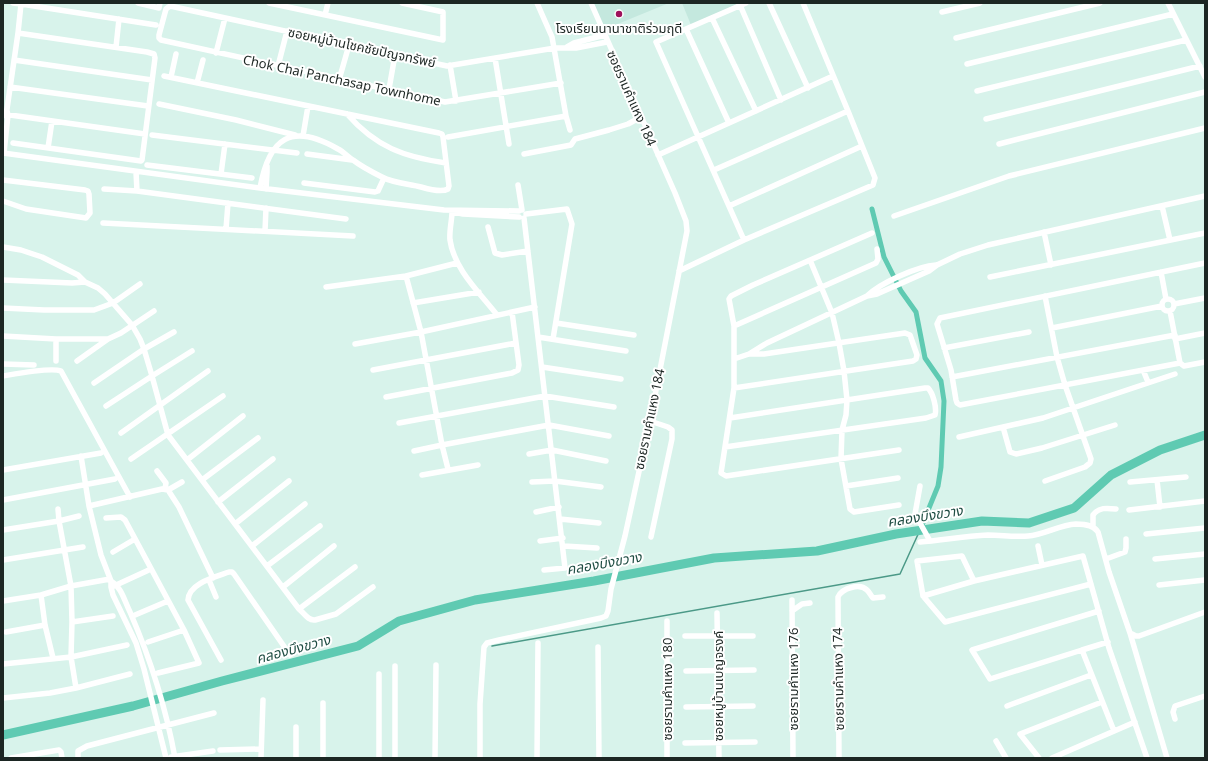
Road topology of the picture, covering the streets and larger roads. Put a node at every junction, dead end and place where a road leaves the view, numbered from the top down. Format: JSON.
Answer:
{"nodes":[{"id":1,"x":13,"y":3,"type":"edge"},
{"id":2,"x":138,"y":3,"type":"edge"},
{"id":3,"x":160,"y":3,"type":"edge"},
{"id":4,"x":269,"y":3,"type":"edge"},
{"id":5,"x":328,"y":3,"type":"edge"},
{"id":6,"x":402,"y":3,"type":"edge"},
{"id":7,"x":537,"y":3,"type":"edge"},
{"id":8,"x":591,"y":3,"type":"edge"},
{"id":9,"x":769,"y":3,"type":"edge"},
{"id":10,"x":803,"y":3,"type":"edge"},
{"id":11,"x":980,"y":3,"type":"edge"},
{"id":12,"x":1100,"y":3,"type":"edge"},
{"id":13,"x":1168,"y":3,"type":"edge"},
{"id":14,"x":22,"y":4,"type":"edge"},
{"id":15,"x":743,"y":4,"type":"edge"},
{"id":16,"x":170,"y":6,"type":"joint"},
{"id":17,"x":942,"y":12,"type":"dead end"},
{"id":18,"x":1174,"y":14,"type":"junction"},
{"id":19,"x":325,"y":15,"type":"junction"},
{"id":20,"x":225,"y":18,"type":"junction"},
{"id":21,"x":712,"y":18,"type":"junction"},
{"id":22,"x":119,"y":19,"type":"junction"},
{"id":23,"x":156,"y":25,"type":"dead end"},
{"id":24,"x":686,"y":29,"type":"junction"},
{"id":25,"x":287,"y":31,"type":"junction"},
{"id":26,"x":18,"y":33,"type":"junction"},
{"id":27,"x":604,"y":35,"type":"junction"},
{"id":28,"x":956,"y":38,"type":"dead end"},
{"id":29,"x":1186,"y":40,"type":"junction"},
{"id":30,"x":608,"y":42,"type":"junction"},
{"id":31,"x":349,"y":45,"type":"junction"},
{"id":32,"x":116,"y":47,"type":"junction"},
{"id":33,"x":566,"y":47,"type":"junction"},
{"id":34,"x":554,"y":48,"type":"junction"},
{"id":35,"x":216,"y":53,"type":"junction"},
{"id":36,"x":176,"y":54,"type":"dead end"},
{"id":37,"x":395,"y":55,"type":"junction"},
{"id":38,"x":495,"y":58,"type":"junction"},
{"id":39,"x":14,"y":60,"type":"junction"},
{"id":40,"x":203,"y":60,"type":"dead end"},
{"id":41,"x":967,"y":64,"type":"dead end"},
{"id":42,"x":278,"y":66,"type":"junction"},
{"id":43,"x":450,"y":66,"type":"junction"},
{"id":44,"x":1200,"y":66,"type":"junction"},
{"id":45,"x":164,"y":76,"type":"dead end"},
{"id":46,"x":833,"y":76,"type":"junction"},
{"id":47,"x":171,"y":77,"type":"junction"},
{"id":48,"x":1205,"y":77,"type":"edge"},
{"id":49,"x":152,"y":80,"type":"junction"},
{"id":50,"x":339,"y":80,"type":"junction"},
{"id":51,"x":197,"y":83,"type":"junction"},
{"id":52,"x":561,"y":83,"type":"junction"},
{"id":53,"x":10,"y":87,"type":"junction"},
{"id":54,"x":808,"y":88,"type":"junction"},
{"id":55,"x":389,"y":89,"type":"junction"},
{"id":56,"x":977,"y":91,"type":"dead end"},
{"id":57,"x":1205,"y":92,"type":"edge"},
{"id":58,"x":501,"y":93,"type":"junction"},
{"id":59,"x":781,"y":100,"type":"junction"},
{"id":60,"x":456,"y":101,"type":"junction"},
{"id":61,"x":159,"y":104,"type":"dead end"},
{"id":62,"x":148,"y":106,"type":"junction"},
{"id":63,"x":308,"y":106,"type":"junction"},
{"id":64,"x":756,"y":111,"type":"junction"},
{"id":65,"x":848,"y":111,"type":"junction"},
{"id":66,"x":5,"y":114,"type":"edge"},
{"id":67,"x":347,"y":114,"type":"junction"},
{"id":68,"x":566,"y":116,"type":"junction"},
{"id":69,"x":641,"y":117,"type":"junction"},
{"id":70,"x":986,"y":119,"type":"dead end"},
{"id":71,"x":52,"y":121,"type":"junction"},
{"id":72,"x":729,"y":123,"type":"junction"},
{"id":73,"x":507,"y":127,"type":"junction"},
{"id":74,"x":1205,"y":128,"type":"edge"},
{"id":75,"x":570,"y":130,"type":"dead end"},
{"id":76,"x":145,"y":134,"type":"junction"},
{"id":77,"x":152,"y":135,"type":"dead end"},
{"id":78,"x":295,"y":135,"type":"junction"},
{"id":79,"x":303,"y":136,"type":"junction"},
{"id":80,"x":448,"y":137,"type":"dead end"},
{"id":81,"x":699,"y":137,"type":"junction"},
{"id":82,"x":13,"y":143,"type":"dead end"},
{"id":83,"x":225,"y":144,"type":"junction"},
{"id":84,"x":509,"y":144,"type":"dead end"},
{"id":85,"x":999,"y":144,"type":"dead end"},
{"id":86,"x":862,"y":146,"type":"junction"},
{"id":87,"x":48,"y":148,"type":"junction"},
{"id":88,"x":273,"y":150,"type":"junction"},
{"id":89,"x":3,"y":153,"type":"edge"},
{"id":90,"x":297,"y":154,"type":"dead end"},
{"id":91,"x":307,"y":154,"type":"dead end"},
{"id":92,"x":524,"y":154,"type":"dead end"},
{"id":93,"x":658,"y":155,"type":"junction"},
{"id":94,"x":352,"y":160,"type":"junction"},
{"id":95,"x":446,"y":163,"type":"junction"},
{"id":96,"x":147,"y":165,"type":"dead end"},
{"id":97,"x":714,"y":170,"type":"junction"},
{"id":98,"x":136,"y":172,"type":"junction"},
{"id":99,"x":221,"y":174,"type":"junction"},
{"id":100,"x":252,"y":178,"type":"dead end"},
{"id":101,"x":384,"y":178,"type":"junction"},
{"id":102,"x":3,"y":180,"type":"edge"},
{"id":103,"x":304,"y":183,"type":"dead end"},
{"id":104,"x":518,"y":185,"type":"dead end"},
{"id":105,"x":104,"y":189,"type":"dead end"},
{"id":106,"x":263,"y":189,"type":"junction"},
{"id":107,"x":137,"y":191,"type":"junction"},
{"id":108,"x":1205,"y":196,"type":"edge"},
{"id":109,"x":3,"y":201,"type":"edge"},
{"id":110,"x":228,"y":203,"type":"junction"},
{"id":111,"x":729,"y":206,"type":"junction"},
{"id":112,"x":1162,"y":206,"type":"junction"},
{"id":113,"x":266,"y":208,"type":"junction"},
{"id":114,"x":444,"y":210,"type":"junction"},
{"id":115,"x":452,"y":212,"type":"junction"},
{"id":116,"x":487,"y":213,"type":"junction"},
{"id":117,"x":522,"y":214,"type":"junction"},
{"id":118,"x":894,"y":216,"type":"dead end"},
{"id":119,"x":346,"y":219,"type":"dead end"},
{"id":120,"x":103,"y":223,"type":"dead end"},
{"id":121,"x":488,"y":227,"type":"dead end"},
{"id":122,"x":226,"y":229,"type":"junction"},
{"id":123,"x":265,"y":232,"type":"junction"},
{"id":124,"x":1044,"y":232,"type":"junction"},
{"id":125,"x":872,"y":233,"type":"dead end"},
{"id":126,"x":1205,"y":233,"type":"edge"},
{"id":127,"x":353,"y":236,"type":"dead end"},
{"id":128,"x":744,"y":240,"type":"junction"},
{"id":129,"x":1170,"y":240,"type":"junction"},
{"id":130,"x":3,"y":247,"type":"edge"},
{"id":131,"x":877,"y":249,"type":"dead end"},
{"id":132,"x":528,"y":251,"type":"junction"},
{"id":133,"x":810,"y":260,"type":"junction"},
{"id":134,"x":457,"y":263,"type":"junction"},
{"id":135,"x":1205,"y":263,"type":"edge"},
{"id":136,"x":1051,"y":265,"type":"junction"},
{"id":137,"x":679,"y":271,"type":"junction"},
{"id":138,"x":1161,"y":272,"type":"junction"},
{"id":139,"x":406,"y":276,"type":"junction"},
{"id":140,"x":990,"y":277,"type":"dead end"},
{"id":141,"x":3,"y":280,"type":"edge"},
{"id":142,"x":85,"y":282,"type":"junction"},
{"id":143,"x":140,"y":284,"type":"dead end"},
{"id":144,"x":326,"y":286,"type":"dead end"},
{"id":145,"x":822,"y":287,"type":"junction"},
{"id":146,"x":479,"y":292,"type":"junction"},
{"id":147,"x":1045,"y":296,"type":"junction"},
{"id":148,"x":1205,"y":298,"type":"edge"},
{"id":149,"x":1166,"y":299,"type":"junction"},
{"id":150,"x":113,"y":303,"type":"junction"},
{"id":151,"x":414,"y":303,"type":"junction"},
{"id":152,"x":1174,"y":304,"type":"junction"},
{"id":153,"x":1162,"y":306,"type":"junction"},
{"id":154,"x":535,"y":307,"type":"junction"},
{"id":155,"x":3,"y":308,"type":"edge"},
{"id":156,"x":154,"y":311,"type":"dead end"},
{"id":157,"x":1170,"y":311,"type":"junction"},
{"id":158,"x":512,"y":312,"type":"junction"},
{"id":159,"x":832,"y":313,"type":"junction"},
{"id":160,"x":497,"y":315,"type":"junction"},
{"id":161,"x":556,"y":323,"type":"junction"},
{"id":162,"x":132,"y":325,"type":"junction"},
{"id":163,"x":734,"y":326,"type":"junction"},
{"id":164,"x":1052,"y":328,"type":"junction"},
{"id":165,"x":174,"y":332,"type":"dead end"},
{"id":166,"x":421,"y":332,"type":"junction"},
{"id":167,"x":1029,"y":332,"type":"dead end"},
{"id":168,"x":1205,"y":333,"type":"edge"},
{"id":169,"x":634,"y":335,"type":"dead end"},
{"id":170,"x":3,"y":336,"type":"edge"},
{"id":171,"x":538,"y":337,"type":"junction"},
{"id":172,"x":1175,"y":337,"type":"junction"},
{"id":173,"x":56,"y":339,"type":"junction"},
{"id":174,"x":108,"y":339,"type":"junction"},
{"id":175,"x":553,"y":339,"type":"junction"},
{"id":176,"x":516,"y":343,"type":"junction"},
{"id":177,"x":839,"y":343,"type":"junction"},
{"id":178,"x":355,"y":344,"type":"dead end"},
{"id":179,"x":944,"y":348,"type":"junction"},
{"id":180,"x":144,"y":349,"type":"junction"},
{"id":181,"x":192,"y":351,"type":"dead end"},
{"id":182,"x":626,"y":351,"type":"dead end"},
{"id":183,"x":749,"y":354,"type":"junction"},
{"id":184,"x":1057,"y":357,"type":"junction"},
{"id":185,"x":734,"y":359,"type":"junction"},
{"id":186,"x":56,"y":361,"type":"dead end"},
{"id":187,"x":77,"y":361,"type":"dead end"},
{"id":188,"x":427,"y":361,"type":"junction"},
{"id":189,"x":1205,"y":362,"type":"edge"},
{"id":190,"x":1180,"y":363,"type":"junction"},
{"id":191,"x":3,"y":364,"type":"edge"},
{"id":192,"x":34,"y":365,"type":"dead end"},
{"id":193,"x":542,"y":367,"type":"junction"},
{"id":194,"x":373,"y":370,"type":"dead end"},
{"id":195,"x":1143,"y":370,"type":"junction"},
{"id":196,"x":208,"y":371,"type":"dead end"},
{"id":197,"x":844,"y":371,"type":"junction"},
{"id":198,"x":1175,"y":374,"type":"dead end"},
{"id":199,"x":3,"y":376,"type":"edge"},
{"id":200,"x":152,"y":376,"type":"junction"},
{"id":201,"x":952,"y":377,"type":"junction"},
{"id":202,"x":620,"y":379,"type":"dead end"},
{"id":203,"x":1148,"y":382,"type":"junction"},
{"id":204,"x":94,"y":383,"type":"dead end"},
{"id":205,"x":1065,"y":385,"type":"junction"},
{"id":206,"x":432,"y":388,"type":"junction"},
{"id":207,"x":734,"y":388,"type":"junction"},
{"id":208,"x":224,"y":396,"type":"dead end"},
{"id":209,"x":545,"y":396,"type":"junction"},
{"id":210,"x":386,"y":397,"type":"dead end"},
{"id":211,"x":847,"y":400,"type":"junction"},
{"id":212,"x":106,"y":406,"type":"dead end"},
{"id":213,"x":159,"y":406,"type":"junction"},
{"id":214,"x":614,"y":408,"type":"dead end"},
{"id":215,"x":1072,"y":408,"type":"junction"},
{"id":216,"x":243,"y":416,"type":"dead end"},
{"id":217,"x":437,"y":416,"type":"junction"},
{"id":218,"x":730,"y":418,"type":"junction"},
{"id":219,"x":650,"y":421,"type":"junction"},
{"id":220,"x":399,"y":423,"type":"dead end"},
{"id":221,"x":549,"y":425,"type":"junction"},
{"id":222,"x":1116,"y":425,"type":"dead end"},
{"id":223,"x":1003,"y":427,"type":"junction"},
{"id":224,"x":842,"y":430,"type":"junction"},
{"id":225,"x":120,"y":432,"type":"dead end"},
{"id":226,"x":168,"y":435,"type":"junction"},
{"id":227,"x":1082,"y":435,"type":"junction"},
{"id":228,"x":609,"y":436,"type":"dead end"},
{"id":229,"x":959,"y":437,"type":"dead end"},
{"id":230,"x":258,"y":438,"type":"dead end"},
{"id":231,"x":442,"y":445,"type":"junction"},
{"id":232,"x":725,"y":447,"type":"junction"},
{"id":233,"x":552,"y":450,"type":"junction"},
{"id":234,"x":900,"y":450,"type":"dead end"},
{"id":235,"x":414,"y":451,"type":"dead end"},
{"id":236,"x":101,"y":452,"type":"dead end"},
{"id":237,"x":529,"y":454,"type":"dead end"},
{"id":238,"x":81,"y":456,"type":"junction"},
{"id":239,"x":131,"y":459,"type":"dead end"},
{"id":240,"x":273,"y":459,"type":"dead end"},
{"id":241,"x":842,"y":459,"type":"junction"},
{"id":242,"x":187,"y":460,"type":"junction"},
{"id":243,"x":606,"y":461,"type":"dead end"},
{"id":244,"x":478,"y":465,"type":"dead end"},
{"id":245,"x":3,"y":470,"type":"edge"},
{"id":246,"x":448,"y":470,"type":"junction"},
{"id":247,"x":157,"y":471,"type":"dead end"},
{"id":248,"x":422,"y":475,"type":"dead end"},
{"id":249,"x":1186,"y":477,"type":"dead end"},
{"id":250,"x":898,"y":478,"type":"dead end"},
{"id":251,"x":115,"y":479,"type":"dead end"},
{"id":252,"x":202,"y":480,"type":"junction"},
{"id":253,"x":1157,"y":480,"type":"junction"},
{"id":254,"x":289,"y":481,"type":"dead end"},
{"id":255,"x":555,"y":481,"type":"junction"},
{"id":256,"x":1045,"y":481,"type":"dead end"},
{"id":257,"x":182,"y":482,"type":"dead end"},
{"id":258,"x":532,"y":482,"type":"dead end"},
{"id":259,"x":1130,"y":482,"type":"dead end"},
{"id":260,"x":86,"y":485,"type":"junction"},
{"id":261,"x":846,"y":486,"type":"junction"},
{"id":262,"x":920,"y":486,"type":"dead end"},
{"id":263,"x":601,"y":487,"type":"dead end"},
{"id":264,"x":167,"y":489,"type":"junction"},
{"id":265,"x":130,"y":497,"type":"junction"},
{"id":266,"x":3,"y":500,"type":"edge"},
{"id":267,"x":218,"y":502,"type":"junction"},
{"id":268,"x":1205,"y":502,"type":"edge"},
{"id":269,"x":305,"y":504,"type":"dead end"},
{"id":270,"x":899,"y":505,"type":"dead end"},
{"id":271,"x":89,"y":506,"type":"junction"},
{"id":272,"x":559,"y":507,"type":"junction"},
{"id":273,"x":1160,"y":507,"type":"junction"},
{"id":274,"x":58,"y":509,"type":"dead end"},
{"id":275,"x":1116,"y":509,"type":"dead end"},
{"id":276,"x":1129,"y":510,"type":"dead end"},
{"id":277,"x":536,"y":512,"type":"dead end"},
{"id":278,"x":79,"y":516,"type":"dead end"},
{"id":279,"x":106,"y":518,"type":"dead end"},
{"id":280,"x":560,"y":519,"type":"junction"},
{"id":281,"x":59,"y":521,"type":"junction"},
{"id":282,"x":599,"y":523,"type":"dead end"},
{"id":283,"x":235,"y":524,"type":"junction"},
{"id":284,"x":320,"y":526,"type":"dead end"},
{"id":285,"x":1094,"y":527,"type":"junction"},
{"id":286,"x":1205,"y":528,"type":"edge"},
{"id":287,"x":3,"y":530,"type":"edge"},
{"id":288,"x":1146,"y":534,"type":"dead end"},
{"id":289,"x":651,"y":537,"type":"dead end"},
{"id":290,"x":563,"y":538,"type":"junction"},
{"id":291,"x":135,"y":539,"type":"junction"},
{"id":292,"x":1126,"y":539,"type":"dead end"},
{"id":293,"x":540,"y":541,"type":"dead end"},
{"id":294,"x":930,"y":541,"type":"junction"},
{"id":295,"x":920,"y":542,"type":"dead end"},
{"id":296,"x":252,"y":546,"type":"junction"},
{"id":297,"x":334,"y":546,"type":"dead end"},
{"id":298,"x":564,"y":546,"type":"junction"},
{"id":299,"x":1038,"y":546,"type":"dead end"},
{"id":300,"x":83,"y":547,"type":"dead end"},
{"id":301,"x":597,"y":548,"type":"dead end"},
{"id":302,"x":65,"y":551,"type":"junction"},
{"id":303,"x":113,"y":552,"type":"dead end"},
{"id":304,"x":1205,"y":554,"type":"edge"},
{"id":305,"x":1106,"y":559,"type":"junction"},
{"id":306,"x":1155,"y":559,"type":"dead end"},
{"id":307,"x":3,"y":560,"type":"edge"},
{"id":308,"x":1042,"y":565,"type":"junction"},
{"id":309,"x":267,"y":566,"type":"junction"},
{"id":310,"x":355,"y":567,"type":"dead end"},
{"id":311,"x":151,"y":569,"type":"junction"},
{"id":312,"x":544,"y":570,"type":"dead end"},
{"id":313,"x":211,"y":579,"type":"junction"},
{"id":314,"x":1205,"y":580,"type":"edge"},
{"id":315,"x":974,"y":581,"type":"junction"},
{"id":316,"x":112,"y":583,"type":"junction"},
{"id":317,"x":1091,"y":584,"type":"junction"},
{"id":318,"x":1159,"y":585,"type":"dead end"},
{"id":319,"x":71,"y":586,"type":"junction"},
{"id":320,"x":282,"y":586,"type":"junction"},
{"id":321,"x":373,"y":587,"type":"dead end"},
{"id":322,"x":41,"y":595,"type":"junction"},
{"id":323,"x":923,"y":596,"type":"junction"},
{"id":324,"x":216,"y":597,"type":"dead end"},
{"id":325,"x":883,"y":597,"type":"dead end"},
{"id":326,"x":792,"y":600,"type":"dead end"},
{"id":327,"x":3,"y":601,"type":"edge"},
{"id":328,"x":168,"y":601,"type":"junction"},
{"id":329,"x":810,"y":603,"type":"dead end"},
{"id":330,"x":299,"y":609,"type":"junction"},
{"id":331,"x":792,"y":611,"type":"junction"},
{"id":332,"x":1099,"y":611,"type":"junction"},
{"id":333,"x":1205,"y":612,"type":"edge"},
{"id":334,"x":717,"y":613,"type":"dead end"},
{"id":335,"x":133,"y":614,"type":"junction"},
{"id":336,"x":113,"y":616,"type":"dead end"},
{"id":337,"x":123,"y":617,"type":"junction"},
{"id":338,"x":667,"y":621,"type":"dead end"},
{"id":339,"x":72,"y":622,"type":"junction"},
{"id":340,"x":45,"y":626,"type":"junction"},
{"id":341,"x":184,"y":630,"type":"junction"},
{"id":342,"x":5,"y":632,"type":"edge"},
{"id":343,"x":1130,"y":633,"type":"junction"},
{"id":344,"x":685,"y":636,"type":"dead end"},
{"id":345,"x":718,"y":636,"type":"junction"},
{"id":346,"x":753,"y":636,"type":"dead end"},
{"id":347,"x":148,"y":642,"type":"dead end"},
{"id":348,"x":1108,"y":642,"type":"junction"},
{"id":349,"x":538,"y":643,"type":"dead end"},
{"id":350,"x":127,"y":645,"type":"dead end"},
{"id":351,"x":598,"y":647,"type":"dead end"},
{"id":352,"x":1082,"y":650,"type":"junction"},
{"id":353,"x":290,"y":655,"type":"dead end"},
{"id":354,"x":71,"y":657,"type":"junction"},
{"id":355,"x":53,"y":658,"type":"junction"},
{"id":356,"x":221,"y":660,"type":"dead end"},
{"id":357,"x":3,"y":664,"type":"edge"},
{"id":358,"x":436,"y":665,"type":"dead end"},
{"id":359,"x":395,"y":666,"type":"dead end"},
{"id":360,"x":754,"y":670,"type":"dead end"},
{"id":361,"x":154,"y":671,"type":"junction"},
{"id":362,"x":686,"y":671,"type":"dead end"},
{"id":363,"x":718,"y":671,"type":"junction"},
{"id":364,"x":145,"y":672,"type":"junction"},
{"id":365,"x":130,"y":674,"type":"dead end"},
{"id":366,"x":379,"y":674,"type":"dead end"},
{"id":367,"x":1092,"y":675,"type":"junction"},
{"id":368,"x":76,"y":688,"type":"junction"},
{"id":369,"x":1205,"y":696,"type":"edge"},
{"id":370,"x":3,"y":698,"type":"edge"},
{"id":371,"x":263,"y":700,"type":"dead end"},
{"id":372,"x":1102,"y":702,"type":"junction"},
{"id":373,"x":323,"y":703,"type":"dead end"},
{"id":374,"x":753,"y":706,"type":"dead end"},
{"id":375,"x":1007,"y":706,"type":"dead end"},
{"id":376,"x":686,"y":707,"type":"dead end"},
{"id":377,"x":718,"y":707,"type":"junction"},
{"id":378,"x":214,"y":713,"type":"dead end"},
{"id":379,"x":1174,"y":719,"type":"dead end"},
{"id":380,"x":1135,"y":722,"type":"junction"},
{"id":381,"x":167,"y":726,"type":"junction"},
{"id":382,"x":296,"y":727,"type":"dead end"},
{"id":383,"x":159,"y":728,"type":"junction"},
{"id":384,"x":1114,"y":731,"type":"junction"},
{"id":385,"x":996,"y":741,"type":"dead end"},
{"id":386,"x":718,"y":742,"type":"junction"},
{"id":387,"x":755,"y":742,"type":"dead end"},
{"id":388,"x":685,"y":743,"type":"dead end"},
{"id":389,"x":261,"y":749,"type":"junction"},
{"id":390,"x":220,"y":750,"type":"dead end"},
{"id":391,"x":213,"y":751,"type":"dead end"},
{"id":392,"x":39,"y":756,"type":"edge"},
{"id":393,"x":171,"y":757,"type":"edge"},
{"id":394,"x":11,"y":758,"type":"edge"},
{"id":395,"x":62,"y":758,"type":"edge"},
{"id":396,"x":78,"y":758,"type":"edge"},
{"id":397,"x":261,"y":758,"type":"edge"},
{"id":398,"x":296,"y":758,"type":"edge"},
{"id":399,"x":323,"y":758,"type":"edge"},
{"id":400,"x":379,"y":758,"type":"edge"},
{"id":401,"x":396,"y":758,"type":"edge"},
{"id":402,"x":435,"y":758,"type":"edge"},
{"id":403,"x":480,"y":758,"type":"edge"},
{"id":404,"x":537,"y":758,"type":"edge"},
{"id":405,"x":599,"y":758,"type":"edge"},
{"id":406,"x":667,"y":758,"type":"edge"},
{"id":407,"x":718,"y":758,"type":"edge"},
{"id":408,"x":793,"y":758,"type":"edge"},
{"id":409,"x":839,"y":758,"type":"edge"},
{"id":410,"x":1006,"y":758,"type":"edge"},
{"id":411,"x":1039,"y":758,"type":"edge"},
{"id":412,"x":1052,"y":758,"type":"edge"},
{"id":413,"x":1147,"y":758,"type":"edge"},
{"id":414,"x":1167,"y":758,"type":"edge"}],
"edges":[{"from":1,"to":14,"type":"street"},
{"from":2,"to":3,"type":"street"},
{"from":4,"to":19,"type":"street"},
{"from":5,"to":19,"type":"street"},
{"from":6,"to":19,"type":"street"},
{"from":7,"to":34,"type":"street"},
{"from":8,"to":27,"type":"street","name":"ซอยรามคำแหง 184"},
{"from":9,"to":54,"type":"street"},
{"from":10,"to":46,"type":"street"},
{"from":11,"to":17,"type":"street"},
{"from":12,"to":28,"type":"street"},
{"from":13,"to":18,"type":"street"},
{"from":14,"to":22,"type":"street"},
{"from":14,"to":26,"type":"street"},
{"from":15,"to":21,"type":"street"},
{"from":15,"to":59,"type":"street"},
{"from":16,"to":20,"type":"street","name":"ซอยหมู่บ้านโชคชัยปัญจทรัพย์"},
{"from":16,"to":35,"type":"street","name":"Chok Chai Panchasap Townhome"},
{"from":18,"to":29,"type":"street"},
{"from":18,"to":41,"type":"street"},
{"from":20,"to":25,"type":"street","name":"ซอยหมู่บ้านโชคชัยปัญจทรัพย์"},
{"from":20,"to":35,"type":"street"},
{"from":21,"to":24,"type":"street"},
{"from":21,"to":64,"type":"street"},
{"from":22,"to":23,"type":"street"},
{"from":22,"to":32,"type":"street"},
{"from":24,"to":72,"type":"street"},
{"from":24,"to":81,"type":"street"},
{"from":25,"to":31,"type":"street","name":"ซอยหมู่บ้านโชคชัยปัญจทรัพย์"},
{"from":25,"to":42,"type":"street"},
{"from":26,"to":32,"type":"street"},
{"from":26,"to":39,"type":"street"},
{"from":27,"to":30,"type":"street","name":"ซอยรามคำแหง 184"},
{"from":27,"to":33,"type":"street","name":"ซอยหมู่บ้านโชคชัยปัญจทรัพย์"},
{"from":29,"to":44,"type":"street"},
{"from":29,"to":56,"type":"street"},
{"from":30,"to":33,"type":"street","name":"ซอยหมู่บ้านโชคชัยปัญจทรัพย์"},
{"from":30,"to":69,"type":"street","name":"ซอยรามคำแหง 184"},
{"from":31,"to":37,"type":"street","name":"ซอยหมู่บ้านโชคชัยปัญจทรัพย์"},
{"from":31,"to":50,"type":"street"},
{"from":32,"to":49,"type":"street"},
{"from":33,"to":34,"type":"street","name":"ซอยหมู่บ้านโชคชัยปัญจทรัพย์"},
{"from":34,"to":38,"type":"street","name":"ซอยหมู่บ้านโชคชัยปัญจทรัพย์"},
{"from":34,"to":52,"type":"street"},
{"from":35,"to":42,"type":"street","name":"Chok Chai Panchasap Townhome"},
{"from":36,"to":47,"type":"street"},
{"from":37,"to":43,"type":"street","name":"ซอยหมู่บ้านโชคชัยปัญจทรัพย์"},
{"from":37,"to":55,"type":"street"},
{"from":38,"to":43,"type":"street","name":"ซอยหมู่บ้านโชคชัยปัญจทรัพย์"},
{"from":38,"to":58,"type":"street"},
{"from":39,"to":49,"type":"street"},
{"from":39,"to":53,"type":"street"},
{"from":40,"to":51,"type":"street"},
{"from":42,"to":50,"type":"street","name":"Chok Chai Panchasap Townhome"},
{"from":43,"to":60,"type":"street"},
{"from":44,"to":48,"type":"street"},
{"from":44,"to":70,"type":"street"},
{"from":45,"to":47,"type":"street"},
{"from":46,"to":54,"type":"street"},
{"from":46,"to":65,"type":"street"},
{"from":47,"to":51,"type":"street"},
{"from":49,"to":62,"type":"street"},
{"from":50,"to":55,"type":"street","name":"Chok Chai Panchasap Townhome"},
{"from":51,"to":63,"type":"street"},
{"from":52,"to":58,"type":"street","name":"Chok Chai Panchasap Townhome"},
{"from":52,"to":68,"type":"street"},
{"from":53,"to":62,"type":"street"},
{"from":53,"to":66,"type":"street"},
{"from":54,"to":59,"type":"street"},
{"from":55,"to":60,"type":"street","name":"Chok Chai Panchasap Townhome"},
{"from":57,"to":85,"type":"street"},
{"from":58,"to":60,"type":"street","name":"Chok Chai Panchasap Townhome"},
{"from":58,"to":73,"type":"street"},
{"from":59,"to":64,"type":"street"},
{"from":61,"to":78,"type":"street"},
{"from":62,"to":76,"type":"street"},
{"from":63,"to":67,"type":"street"},
{"from":63,"to":79,"type":"street"},
{"from":64,"to":72,"type":"street"},
{"from":65,"to":86,"type":"street"},
{"from":65,"to":97,"type":"street"},
{"from":66,"to":71,"type":"street"},
{"from":66,"to":89,"type":"street"},
{"from":67,"to":95,"type":"street"},
{"from":67,"to":95,"type":"street"},
{"from":68,"to":73,"type":"street"},
{"from":68,"to":75,"type":"street"},
{"from":69,"to":92,"type":"street"},
{"from":69,"to":93,"type":"street","name":"ซอยรามคำแหง 184"},
{"from":71,"to":76,"type":"street"},
{"from":71,"to":87,"type":"street"},
{"from":72,"to":81,"type":"street"},
{"from":73,"to":80,"type":"street"},
{"from":73,"to":84,"type":"street"},
{"from":74,"to":118,"type":"street"},
{"from":76,"to":87,"type":"street"},
{"from":77,"to":83,"type":"street"},
{"from":78,"to":79,"type":"street"},
{"from":78,"to":88,"type":"street"},
{"from":79,"to":94,"type":"street"},
{"from":81,"to":93,"type":"street"},
{"from":81,"to":97,"type":"street"},
{"from":82,"to":87,"type":"street"},
{"from":83,"to":88,"type":"street"},
{"from":83,"to":99,"type":"street"},
{"from":86,"to":111,"type":"street"},
{"from":86,"to":128,"type":"street"},
{"from":88,"to":90,"type":"street"},
{"from":88,"to":106,"type":"street"},
{"from":89,"to":98,"type":"street"},
{"from":91,"to":94,"type":"street"},
{"from":93,"to":137,"type":"street","name":"ซอยรามคำแหง 184"},
{"from":94,"to":101,"type":"street"},
{"from":95,"to":101,"type":"street"},
{"from":96,"to":99,"type":"street"},
{"from":97,"to":111,"type":"street"},
{"from":98,"to":106,"type":"street"},
{"from":98,"to":107,"type":"street"},
{"from":99,"to":100,"type":"street"},
{"from":101,"to":103,"type":"street"},
{"from":102,"to":109,"type":"street"},
{"from":104,"to":117,"type":"street"},
{"from":105,"to":107,"type":"street"},
{"from":106,"to":114,"type":"street"},
{"from":107,"to":110,"type":"street"},
{"from":108,"to":112,"type":"street"},
{"from":110,"to":113,"type":"street"},
{"from":110,"to":122,"type":"street"},
{"from":111,"to":128,"type":"street"},
{"from":112,"to":124,"type":"street"},
{"from":112,"to":129,"type":"street"},
{"from":113,"to":119,"type":"street"},
{"from":113,"to":123,"type":"street"},
{"from":114,"to":115,"type":"street"},
{"from":114,"to":116,"type":"street"},
{"from":115,"to":116,"type":"street"},
{"from":115,"to":134,"type":"street"},
{"from":116,"to":117,"type":"street"},
{"from":117,"to":132,"type":"street"},
{"from":117,"to":161,"type":"street"},
{"from":120,"to":122,"type":"street"},
{"from":121,"to":132,"type":"street"},
{"from":122,"to":123,"type":"street"},
{"from":123,"to":127,"type":"street"},
{"from":124,"to":136,"type":"street"},
{"from":124,"to":159,"type":"street"},
{"from":125,"to":133,"type":"street"},
{"from":126,"to":129,"type":"street"},
{"from":128,"to":137,"type":"street"},
{"from":129,"to":136,"type":"street"},
{"from":130,"to":142,"type":"street"},
{"from":131,"to":145,"type":"street"},
{"from":132,"to":154,"type":"street"},
{"from":133,"to":145,"type":"street"},
{"from":133,"to":163,"type":"street"},
{"from":134,"to":139,"type":"street"},
{"from":134,"to":146,"type":"street"},
{"from":135,"to":138,"type":"street"},
{"from":136,"to":140,"type":"street"},
{"from":137,"to":219,"type":"street","name":"ซอยรามคำแหง 184"},
{"from":138,"to":147,"type":"street"},
{"from":138,"to":149,"type":"street"},
{"from":139,"to":144,"type":"street"},
{"from":139,"to":151,"type":"street"},
{"from":141,"to":142,"type":"street"},
{"from":142,"to":150,"type":"street"},
{"from":143,"to":150,"type":"street"},
{"from":145,"to":159,"type":"street"},
{"from":145,"to":163,"type":"street"},
{"from":146,"to":151,"type":"street"},
{"from":146,"to":160,"type":"street"},
{"from":147,"to":164,"type":"street"},
{"from":147,"to":179,"type":"street"},
{"from":148,"to":152,"type":"street"},
{"from":149,"to":152,"type":"street"},
{"from":149,"to":153,"type":"street"},
{"from":150,"to":155,"type":"street"},
{"from":150,"to":162,"type":"street"},
{"from":151,"to":166,"type":"street"},
{"from":152,"to":157,"type":"street"},
{"from":153,"to":157,"type":"street"},
{"from":153,"to":164,"type":"street"},
{"from":154,"to":158,"type":"street"},
{"from":154,"to":171,"type":"street"},
{"from":156,"to":162,"type":"street"},
{"from":157,"to":172,"type":"street"},
{"from":158,"to":160,"type":"street"},
{"from":158,"to":176,"type":"street"},
{"from":159,"to":177,"type":"street"},
{"from":159,"to":183,"type":"street"},
{"from":160,"to":166,"type":"street"},
{"from":161,"to":169,"type":"street"},
{"from":161,"to":175,"type":"street"},
{"from":162,"to":174,"type":"street"},
{"from":162,"to":180,"type":"street"},
{"from":163,"to":185,"type":"street"},
{"from":164,"to":184,"type":"street"},
{"from":165,"to":180,"type":"street"},
{"from":166,"to":178,"type":"street"},
{"from":166,"to":188,"type":"street"},
{"from":167,"to":179,"type":"street"},
{"from":168,"to":172,"type":"street"},
{"from":170,"to":173,"type":"street"},
{"from":171,"to":175,"type":"street"},
{"from":171,"to":193,"type":"street"},
{"from":172,"to":184,"type":"street"},
{"from":172,"to":190,"type":"street"},
{"from":173,"to":174,"type":"street"},
{"from":173,"to":186,"type":"street"},
{"from":174,"to":187,"type":"street"},
{"from":175,"to":182,"type":"street"},
{"from":176,"to":188,"type":"street"},
{"from":176,"to":206,"type":"street"},
{"from":177,"to":183,"type":"street"},
{"from":177,"to":197,"type":"street"},
{"from":177,"to":197,"type":"street"},
{"from":179,"to":201,"type":"street"},
{"from":180,"to":200,"type":"street"},
{"from":180,"to":204,"type":"street"},
{"from":181,"to":200,"type":"street"},
{"from":183,"to":185,"type":"street"},
{"from":184,"to":201,"type":"street"},
{"from":184,"to":205,"type":"street"},
{"from":185,"to":207,"type":"street"},
{"from":188,"to":194,"type":"street"},
{"from":188,"to":206,"type":"street"},
{"from":189,"to":190,"type":"street"},
{"from":190,"to":195,"type":"street"},
{"from":191,"to":192,"type":"street"},
{"from":193,"to":202,"type":"street"},
{"from":193,"to":209,"type":"street"},
{"from":195,"to":203,"type":"street"},
{"from":195,"to":205,"type":"street"},
{"from":196,"to":213,"type":"street"},
{"from":197,"to":207,"type":"street"},
{"from":197,"to":211,"type":"street"},
{"from":198,"to":203,"type":"street"},
{"from":199,"to":265,"type":"street"},
{"from":200,"to":212,"type":"street"},
{"from":200,"to":213,"type":"street"},
{"from":201,"to":205,"type":"street"},
{"from":203,"to":215,"type":"street"},
{"from":205,"to":215,"type":"street"},
{"from":206,"to":210,"type":"street"},
{"from":206,"to":217,"type":"street"},
{"from":207,"to":218,"type":"street"},
{"from":208,"to":226,"type":"street"},
{"from":209,"to":214,"type":"street"},
{"from":209,"to":217,"type":"street"},
{"from":209,"to":221,"type":"street"},
{"from":211,"to":218,"type":"street"},
{"from":211,"to":224,"type":"street"},
{"from":211,"to":224,"type":"street"},
{"from":213,"to":225,"type":"street"},
{"from":213,"to":226,"type":"street"},
{"from":215,"to":223,"type":"street"},
{"from":215,"to":227,"type":"street"},
{"from":216,"to":242,"type":"street"},
{"from":217,"to":220,"type":"street"},
{"from":217,"to":231,"type":"street"},
{"from":218,"to":232,"type":"street"},
{"from":219,"to":289,"type":"street"},
{"from":219,"to":403,"type":"street","name":"ซอยรามคำแหง 184"},
{"from":221,"to":228,"type":"street"},
{"from":221,"to":231,"type":"street"},
{"from":221,"to":233,"type":"street"},
{"from":222,"to":227,"type":"street"},
{"from":223,"to":227,"type":"street"},
{"from":223,"to":229,"type":"street"},
{"from":224,"to":232,"type":"street"},
{"from":224,"to":241,"type":"street"},
{"from":226,"to":239,"type":"street"},
{"from":226,"to":242,"type":"street"},
{"from":227,"to":256,"type":"street"},
{"from":230,"to":252,"type":"street"},
{"from":231,"to":235,"type":"street"},
{"from":231,"to":246,"type":"street"},
{"from":232,"to":241,"type":"street"},
{"from":233,"to":237,"type":"street"},
{"from":233,"to":243,"type":"street"},
{"from":233,"to":255,"type":"street"},
{"from":234,"to":241,"type":"street"},
{"from":236,"to":238,"type":"street"},
{"from":238,"to":245,"type":"street"},
{"from":238,"to":260,"type":"street"},
{"from":240,"to":267,"type":"street"},
{"from":241,"to":261,"type":"street"},
{"from":242,"to":252,"type":"street"},
{"from":244,"to":246,"type":"street"},
{"from":246,"to":248,"type":"street"},
{"from":247,"to":264,"type":"street"},
{"from":249,"to":253,"type":"street"},
{"from":250,"to":261,"type":"street"},
{"from":251,"to":260,"type":"street"},
{"from":252,"to":267,"type":"street"},
{"from":253,"to":259,"type":"street"},
{"from":253,"to":273,"type":"street"},
{"from":254,"to":283,"type":"street"},
{"from":255,"to":258,"type":"street"},
{"from":255,"to":263,"type":"street"},
{"from":255,"to":272,"type":"street"},
{"from":257,"to":264,"type":"street"},
{"from":260,"to":266,"type":"street"},
{"from":260,"to":271,"type":"street"},
{"from":261,"to":270,"type":"street"},
{"from":262,"to":294,"type":"street"},
{"from":264,"to":265,"type":"street"},
{"from":264,"to":313,"type":"street"},
{"from":265,"to":271,"type":"street"},
{"from":267,"to":283,"type":"street"},
{"from":268,"to":273,"type":"street"},
{"from":269,"to":296,"type":"street"},
{"from":271,"to":316,"type":"street"},
{"from":272,"to":277,"type":"street"},
{"from":272,"to":280,"type":"street"},
{"from":273,"to":276,"type":"street"},
{"from":274,"to":281,"type":"street"},
{"from":275,"to":285,"type":"street"},
{"from":278,"to":281,"type":"street"},
{"from":279,"to":291,"type":"street"},
{"from":280,"to":282,"type":"street"},
{"from":280,"to":290,"type":"street"},
{"from":281,"to":287,"type":"street"},
{"from":281,"to":302,"type":"street"},
{"from":283,"to":296,"type":"street"},
{"from":284,"to":309,"type":"street"},
{"from":285,"to":294,"type":"street"},
{"from":285,"to":305,"type":"street"},
{"from":286,"to":288,"type":"street"},
{"from":290,"to":293,"type":"street"},
{"from":290,"to":298,"type":"street"},
{"from":291,"to":303,"type":"street"},
{"from":291,"to":311,"type":"street"},
{"from":292,"to":305,"type":"street"},
{"from":294,"to":295,"type":"street"},
{"from":296,"to":309,"type":"street"},
{"from":297,"to":320,"type":"street"},
{"from":298,"to":301,"type":"street"},
{"from":298,"to":312,"type":"street"},
{"from":299,"to":308,"type":"street"},
{"from":300,"to":302,"type":"street"},
{"from":302,"to":307,"type":"street"},
{"from":302,"to":319,"type":"street"},
{"from":304,"to":306,"type":"street"},
{"from":305,"to":343,"type":"street"},
{"from":308,"to":315,"type":"street"},
{"from":308,"to":317,"type":"street"},
{"from":309,"to":320,"type":"street"},
{"from":310,"to":330,"type":"street"},
{"from":311,"to":316,"type":"street"},
{"from":311,"to":328,"type":"street"},
{"from":313,"to":324,"type":"street"},
{"from":313,"to":353,"type":"street"},
{"from":313,"to":356,"type":"street"},
{"from":314,"to":318,"type":"street"},
{"from":315,"to":323,"type":"street"},
{"from":315,"to":323,"type":"street"},
{"from":316,"to":319,"type":"street"},
{"from":316,"to":335,"type":"street"},
{"from":316,"to":337,"type":"street"},
{"from":317,"to":323,"type":"street"},
{"from":317,"to":332,"type":"street"},
{"from":319,"to":322,"type":"street"},
{"from":319,"to":339,"type":"street"},
{"from":320,"to":330,"type":"street"},
{"from":321,"to":330,"type":"street"},
{"from":322,"to":327,"type":"street"},
{"from":322,"to":340,"type":"street"},
{"from":325,"to":409,"type":"street","name":"ซอยรามคำแหง 174"},
{"from":326,"to":331,"type":"street","name":"ซอยรามคำแหง 176"},
{"from":328,"to":335,"type":"street"},
{"from":328,"to":341,"type":"street"},
{"from":329,"to":331,"type":"street"},
{"from":331,"to":408,"type":"street","name":"ซอยรามคำแหง 176"},
{"from":332,"to":348,"type":"street"},
{"from":332,"to":352,"type":"street"},
{"from":333,"to":343,"type":"street"},
{"from":334,"to":345,"type":"street","name":"ซอยหมู่บ้านเบญจรงค์"},
{"from":335,"to":337,"type":"street"},
{"from":335,"to":361,"type":"street"},
{"from":336,"to":339,"type":"street"},
{"from":337,"to":364,"type":"street"},
{"from":338,"to":406,"type":"street","name":"ซอยรามคำแหง 180"},
{"from":339,"to":354,"type":"street"},
{"from":340,"to":342,"type":"street"},
{"from":340,"to":355,"type":"street"},
{"from":341,"to":347,"type":"street"},
{"from":341,"to":361,"type":"street"},
{"from":343,"to":414,"type":"street"},
{"from":344,"to":345,"type":"street"},
{"from":345,"to":346,"type":"street"},
{"from":345,"to":363,"type":"street","name":"ซอยหมู่บ้านเบญจรงค์"},
{"from":348,"to":352,"type":"street"},
{"from":348,"to":380,"type":"street"},
{"from":349,"to":404,"type":"street"},
{"from":350,"to":354,"type":"street"},
{"from":351,"to":405,"type":"street"},
{"from":352,"to":367,"type":"street"},
{"from":354,"to":355,"type":"street"},
{"from":354,"to":368,"type":"street"},
{"from":355,"to":357,"type":"street"},
{"from":358,"to":402,"type":"street"},
{"from":359,"to":401,"type":"street"},
{"from":360,"to":363,"type":"street"},
{"from":361,"to":364,"type":"street"},
{"from":361,"to":381,"type":"street"},
{"from":362,"to":363,"type":"street"},
{"from":363,"to":377,"type":"street","name":"ซอยหมู่บ้านเบญจรงค์"},
{"from":364,"to":383,"type":"street"},
{"from":365,"to":368,"type":"street"},
{"from":366,"to":400,"type":"street"},
{"from":367,"to":372,"type":"street"},
{"from":367,"to":375,"type":"street"},
{"from":368,"to":370,"type":"street"},
{"from":369,"to":379,"type":"street"},
{"from":371,"to":389,"type":"street"},
{"from":372,"to":384,"type":"street"},
{"from":372,"to":411,"type":"street"},
{"from":373,"to":399,"type":"street"},
{"from":374,"to":377,"type":"street"},
{"from":376,"to":377,"type":"street"},
{"from":377,"to":386,"type":"street","name":"ซอยหมู่บ้านเบญจรงค์"},
{"from":378,"to":381,"type":"street"},
{"from":380,"to":384,"type":"street"},
{"from":380,"to":413,"type":"street"},
{"from":381,"to":383,"type":"street"},
{"from":381,"to":393,"type":"street"},
{"from":382,"to":398,"type":"street"},
{"from":383,"to":393,"type":"street"},
{"from":383,"to":396,"type":"street"},
{"from":384,"to":412,"type":"street"},
{"from":385,"to":410,"type":"street"},
{"from":386,"to":387,"type":"street"},
{"from":386,"to":388,"type":"street"},
{"from":386,"to":407,"type":"street","name":"ซอยหมู่บ้านเบญจรงค์"},
{"from":389,"to":390,"type":"street"},
{"from":389,"to":397,"type":"street"},
{"from":391,"to":393,"type":"street"},
{"from":392,"to":394,"type":"street"},
{"from":392,"to":395,"type":"street"}]}
